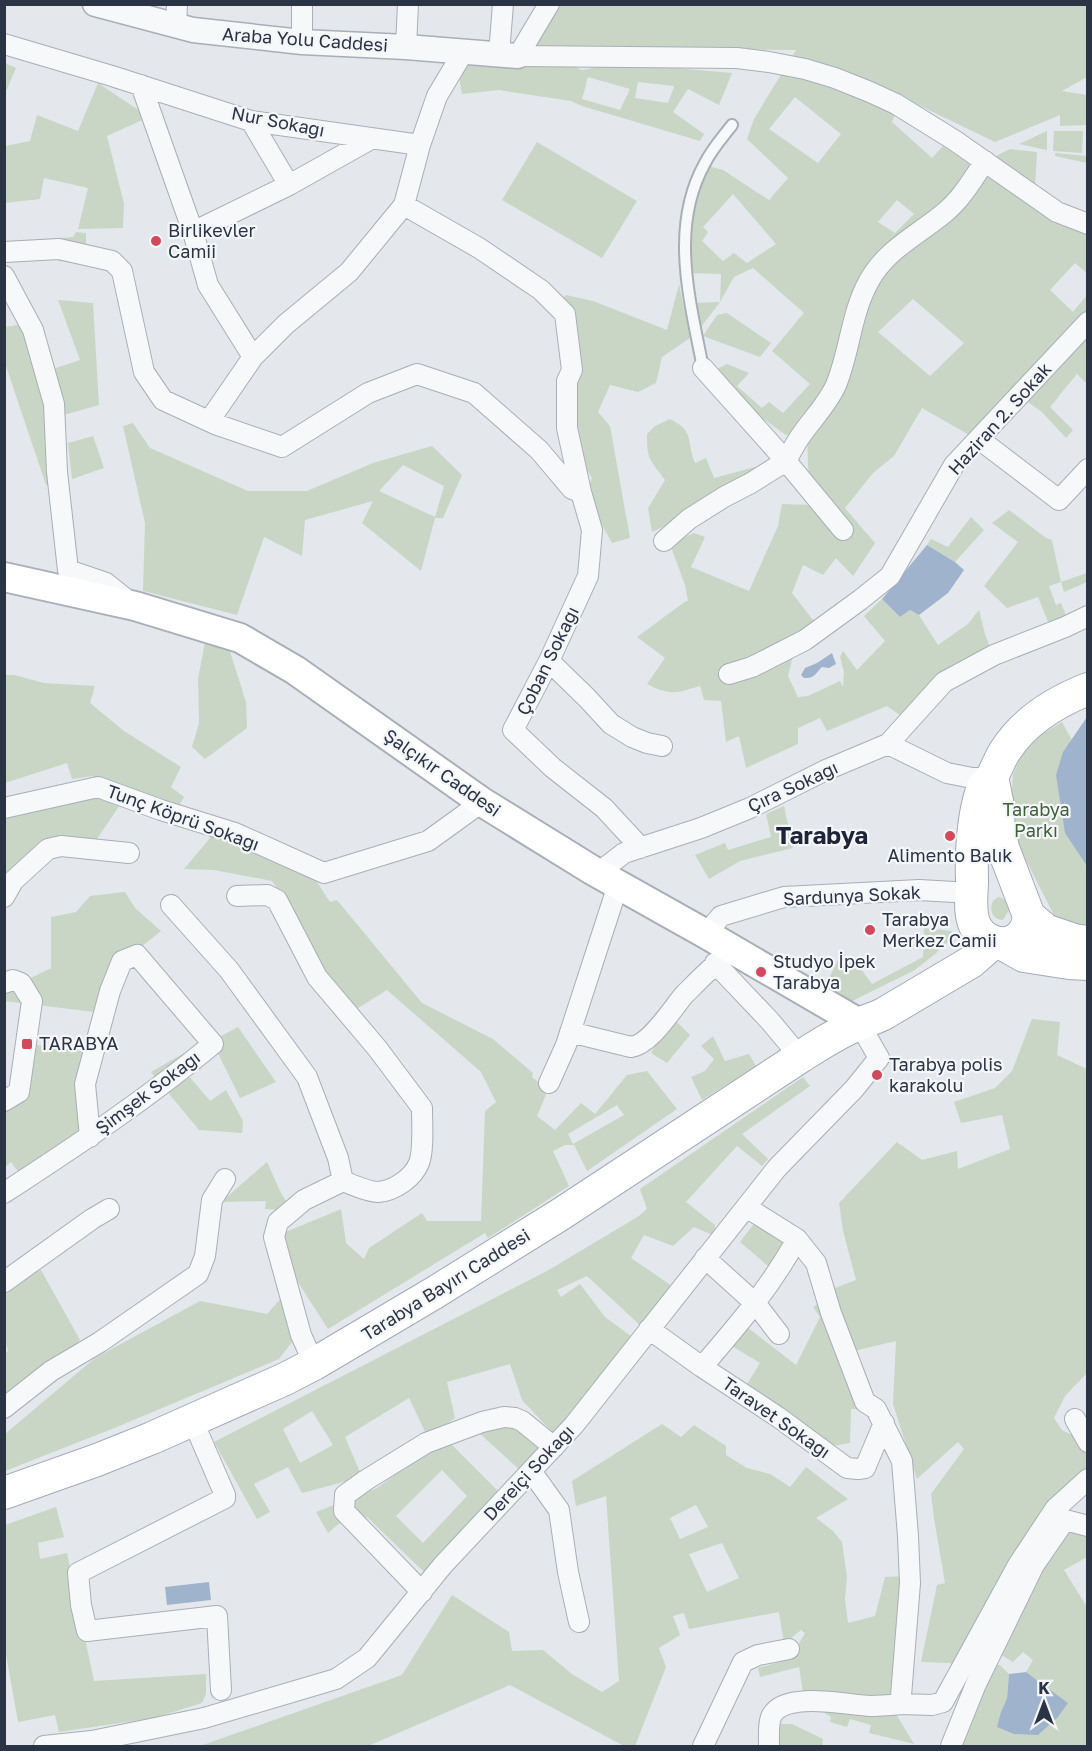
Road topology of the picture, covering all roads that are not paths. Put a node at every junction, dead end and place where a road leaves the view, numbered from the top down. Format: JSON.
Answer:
{"nodes":[{"id":1,"x":95,"y":4,"type":"edge"},
{"id":2,"x":302,"y":4,"type":"edge"},
{"id":3,"x":408,"y":4,"type":"edge"},
{"id":4,"x":503,"y":4,"type":"edge"},
{"id":5,"x":549,"y":4,"type":"edge"},
{"id":6,"x":177,"y":15,"type":"edge"},
{"id":7,"x":302,"y":42,"type":"junction"},
{"id":8,"x":4,"y":44,"type":"edge"},
{"id":9,"x":406,"y":47,"type":"junction"},
{"id":10,"x":464,"y":51,"type":"junction"},
{"id":11,"x":508,"y":55,"type":"junction"},
{"id":12,"x":141,"y":85,"type":"junction"},
{"id":13,"x":251,"y":121,"type":"junction"},
{"id":14,"x":732,"y":125,"type":"dead end"},
{"id":15,"x":371,"y":139,"type":"junction"},
{"id":16,"x":420,"y":146,"type":"junction"},
{"id":17,"x":985,"y":161,"type":"junction"},
{"id":18,"x":289,"y":185,"type":"junction"},
{"id":19,"x":404,"y":205,"type":"junction"},
{"id":20,"x":1088,"y":224,"type":"edge"},
{"id":21,"x":193,"y":232,"type":"junction"},
{"id":22,"x":4,"y":252,"type":"edge"},
{"id":23,"x":4,"y":276,"type":"edge"},
{"id":24,"x":1087,"y":324,"type":"edge"},
{"id":25,"x":253,"y":357,"type":"junction"},
{"id":26,"x":703,"y":368,"type":"joint"},
{"id":27,"x":209,"y":421,"type":"junction"},
{"id":28,"x":979,"y":439,"type":"junction"},
{"id":29,"x":786,"y":461,"type":"junction"},
{"id":30,"x":1088,"y":469,"type":"edge"},
{"id":31,"x":581,"y":492,"type":"junction"},
{"id":32,"x":843,"y":530,"type":"dead end"},
{"id":33,"x":664,"y":541,"type":"dead end"},
{"id":34,"x":4,"y":577,"type":"edge"},
{"id":35,"x":135,"y":606,"type":"junction"},
{"id":36,"x":1088,"y":616,"type":"edge"},
{"id":37,"x":549,"y":660,"type":"junction"},
{"id":38,"x":729,"y":674,"type":"dead end"},
{"id":39,"x":1088,"y":689,"type":"edge"},
{"id":40,"x":888,"y":744,"type":"junction"},
{"id":41,"x":662,"y":746,"type":"dead end"},
{"id":42,"x":991,"y":778,"type":"junction"},
{"id":43,"x":482,"y":802,"type":"junction"},
{"id":44,"x":4,"y":808,"type":"edge"},
{"id":45,"x":641,"y":848,"type":"junction"},
{"id":46,"x":129,"y":853,"type":"dead end"},
{"id":47,"x":608,"y":879,"type":"junction"},
{"id":48,"x":237,"y":896,"type":"dead end"},
{"id":49,"x":4,"y":897,"type":"edge"},
{"id":50,"x":1024,"y":903,"type":"junction"},
{"id":51,"x":171,"y":905,"type":"dead end"},
{"id":52,"x":982,"y":921,"type":"junction"},
{"id":53,"x":706,"y":934,"type":"junction"},
{"id":54,"x":1088,"y":942,"type":"edge"},
{"id":55,"x":724,"y":956,"type":"junction"},
{"id":56,"x":1088,"y":964,"type":"edge"},
{"id":57,"x":4,"y":983,"type":"edge"},
{"id":58,"x":859,"y":1023,"type":"junction"},
{"id":59,"x":570,"y":1032,"type":"junction"},
{"id":60,"x":800,"y":1057,"type":"junction"},
{"id":61,"x":549,"y":1083,"type":"dead end"},
{"id":62,"x":4,"y":1101,"type":"edge"},
{"id":63,"x":90,"y":1137,"type":"junction"},
{"id":64,"x":225,"y":1179,"type":"dead end"},
{"id":65,"x":343,"y":1181,"type":"junction"},
{"id":66,"x":4,"y":1193,"type":"edge"},
{"id":67,"x":746,"y":1207,"type":"junction"},
{"id":68,"x":109,"y":1209,"type":"dead end"},
{"id":69,"x":797,"y":1239,"type":"junction"},
{"id":70,"x":705,"y":1258,"type":"junction"},
{"id":71,"x":4,"y":1282,"type":"edge"},
{"id":72,"x":756,"y":1304,"type":"junction"},
{"id":73,"x":650,"y":1329,"type":"junction"},
{"id":74,"x":779,"y":1334,"type":"dead end"},
{"id":75,"x":314,"y":1364,"type":"junction"},
{"id":76,"x":702,"y":1367,"type":"junction"},
{"id":77,"x":4,"y":1408,"type":"edge"},
{"id":78,"x":1076,"y":1419,"type":"dead end"},
{"id":79,"x":194,"y":1420,"type":"junction"},
{"id":80,"x":884,"y":1423,"type":"junction"},
{"id":81,"x":1088,"y":1442,"type":"edge"},
{"id":82,"x":554,"y":1447,"type":"junction"},
{"id":83,"x":531,"y":1471,"type":"junction"},
{"id":84,"x":1088,"y":1479,"type":"edge"},
{"id":85,"x":4,"y":1493,"type":"edge"},
{"id":86,"x":1088,"y":1526,"type":"edge"},
{"id":87,"x":422,"y":1592,"type":"junction"},
{"id":88,"x":579,"y":1622,"type":"dead end"},
{"id":89,"x":789,"y":1649,"type":"dead end"},
{"id":90,"x":221,"y":1690,"type":"dead end"},
{"id":91,"x":902,"y":1704,"type":"junction"},
{"id":92,"x":93,"y":1744,"type":"edge"},
{"id":93,"x":44,"y":1746,"type":"edge"},
{"id":94,"x":703,"y":1746,"type":"edge"},
{"id":95,"x":769,"y":1746,"type":"edge"},
{"id":96,"x":951,"y":1746,"type":"edge"}],
"edges":[{"from":1,"to":6,"type":"street","name":"Araba Yolu Caddesi"},
{"from":2,"to":7,"type":"street"},
{"from":3,"to":9,"type":"street"},
{"from":4,"to":11,"type":"street"},
{"from":5,"to":11,"type":"street"},
{"from":6,"to":7,"type":"street","name":"Araba Yolu Caddesi"},
{"from":7,"to":9,"type":"street","name":"Araba Yolu Caddesi"},
{"from":8,"to":12,"type":"street","name":"Nur Sokağı"},
{"from":9,"to":10,"type":"street","name":"Araba Yolu Caddesi"},
{"from":10,"to":11,"type":"street","name":"Araba Yolu Caddesi"},
{"from":10,"to":16,"type":"street"},
{"from":11,"to":17,"type":"street"},
{"from":12,"to":13,"type":"street","name":"Nur Sokağı"},
{"from":12,"to":21,"type":"street"},
{"from":13,"to":15,"type":"street","name":"Nur Sokağı"},
{"from":13,"to":18,"type":"street"},
{"from":14,"to":26,"type":"lane"},
{"from":15,"to":16,"type":"street","name":"Nur Sokağı"},
{"from":15,"to":18,"type":"street"},
{"from":16,"to":19,"type":"street"},
{"from":17,"to":20,"type":"street"},
{"from":17,"to":29,"type":"street"},
{"from":18,"to":21,"type":"street"},
{"from":19,"to":25,"type":"street"},
{"from":19,"to":31,"type":"street","name":"Çoban Sokağı"},
{"from":21,"to":25,"type":"street"},
{"from":22,"to":27,"type":"street"},
{"from":23,"to":35,"type":"street"},
{"from":24,"to":28,"type":"street","name":"Haziran 2. Sokak"},
{"from":25,"to":27,"type":"street"},
{"from":26,"to":29,"type":"street"},
{"from":27,"to":31,"type":"street"},
{"from":28,"to":30,"type":"street"},
{"from":28,"to":38,"type":"street","name":"Haziran 2. Sokak"},
{"from":29,"to":32,"type":"street"},
{"from":29,"to":33,"type":"street"},
{"from":31,"to":37,"type":"street","name":"Çoban Sokağı"},
{"from":34,"to":35,"type":"main road","name":"Şalçıkır Caddesi"},
{"from":35,"to":43,"type":"main road","name":"Şalçıkır Caddesi"},
{"from":36,"to":40,"type":"street"},
{"from":37,"to":41,"type":"street"},
{"from":37,"to":45,"type":"street","name":"Çoban Sokağı"},
{"from":39,"to":42,"type":"main road"},
{"from":40,"to":42,"type":"street"},
{"from":40,"to":45,"type":"street","name":"Çıra Sokağı"},
{"from":42,"to":50,"type":"main road"},
{"from":42,"to":52,"type":"main road"},
{"from":43,"to":44,"type":"street","name":"Tunç Köprü Sokağı"},
{"from":43,"to":47,"type":"main road","name":"Şalçıkır Caddesi"},
{"from":45,"to":47,"type":"street","name":"Çıra Sokağı"},
{"from":46,"to":49,"type":"street"},
{"from":47,"to":53,"type":"main road","name":"Şalçıkır Caddesi"},
{"from":47,"to":59,"type":"street"},
{"from":48,"to":65,"type":"street"},
{"from":50,"to":52,"type":"main road"},
{"from":50,"to":52,"type":"main road"},
{"from":50,"to":54,"type":"main road"},
{"from":51,"to":65,"type":"street"},
{"from":52,"to":53,"type":"street","name":"Sardunya Sokak"},
{"from":52,"to":56,"type":"main road"},
{"from":52,"to":58,"type":"main road","name":"Tarabya Bayırı Caddesi"},
{"from":53,"to":55,"type":"main road","name":"Şalçıkır Caddesi"},
{"from":55,"to":58,"type":"main road","name":"Şalçıkır Caddesi"},
{"from":55,"to":59,"type":"street"},
{"from":55,"to":60,"type":"street"},
{"from":57,"to":62,"type":"street"},
{"from":58,"to":60,"type":"main road","name":"Tarabya Bayırı Caddesi"},
{"from":58,"to":67,"type":"street","name":"Dereiçi Sokağı"},
{"from":59,"to":61,"type":"street"},
{"from":60,"to":75,"type":"main road","name":"Tarabya Bayırı Caddesi"},
{"from":63,"to":63,"type":"street","name":"Şimşek Sokağı"},
{"from":63,"to":66,"type":"street","name":"Şimşek Sokağı"},
{"from":64,"to":77,"type":"street"},
{"from":65,"to":75,"type":"street"},
{"from":67,"to":69,"type":"street"},
{"from":67,"to":70,"type":"street","name":"Dereiçi Sokağı"},
{"from":68,"to":71,"type":"street"},
{"from":69,"to":72,"type":"street"},
{"from":69,"to":80,"type":"street"},
{"from":70,"to":72,"type":"street"},
{"from":70,"to":73,"type":"street","name":"Dereiçi Sokağı"},
{"from":72,"to":74,"type":"street"},
{"from":72,"to":76,"type":"street"},
{"from":73,"to":76,"type":"street","name":"Taravet Sokağı"},
{"from":73,"to":82,"type":"street","name":"Dereiçi Sokağı"},
{"from":75,"to":79,"type":"main road","name":"Tarabya Bayırı Caddesi"},
{"from":76,"to":80,"type":"street","name":"Taravet Sokağı"},
{"from":78,"to":81,"type":"street"},
{"from":79,"to":85,"type":"main road","name":"Tarabya Bayırı Caddesi"},
{"from":79,"to":90,"type":"street"},
{"from":80,"to":91,"type":"street"},
{"from":82,"to":83,"type":"street","name":"Dereiçi Sokağı"},
{"from":82,"to":87,"type":"street"},
{"from":83,"to":87,"type":"street","name":"Dereiçi Sokağı"},
{"from":83,"to":88,"type":"street"},
{"from":84,"to":91,"type":"street"},
{"from":86,"to":96,"type":"street"},
{"from":87,"to":92,"type":"street","name":"Dereiçi Sokağı"},
{"from":89,"to":94,"type":"street"},
{"from":91,"to":95,"type":"street"},
{"from":92,"to":93,"type":"street","name":"Dereiçi Sokağı"}]}
